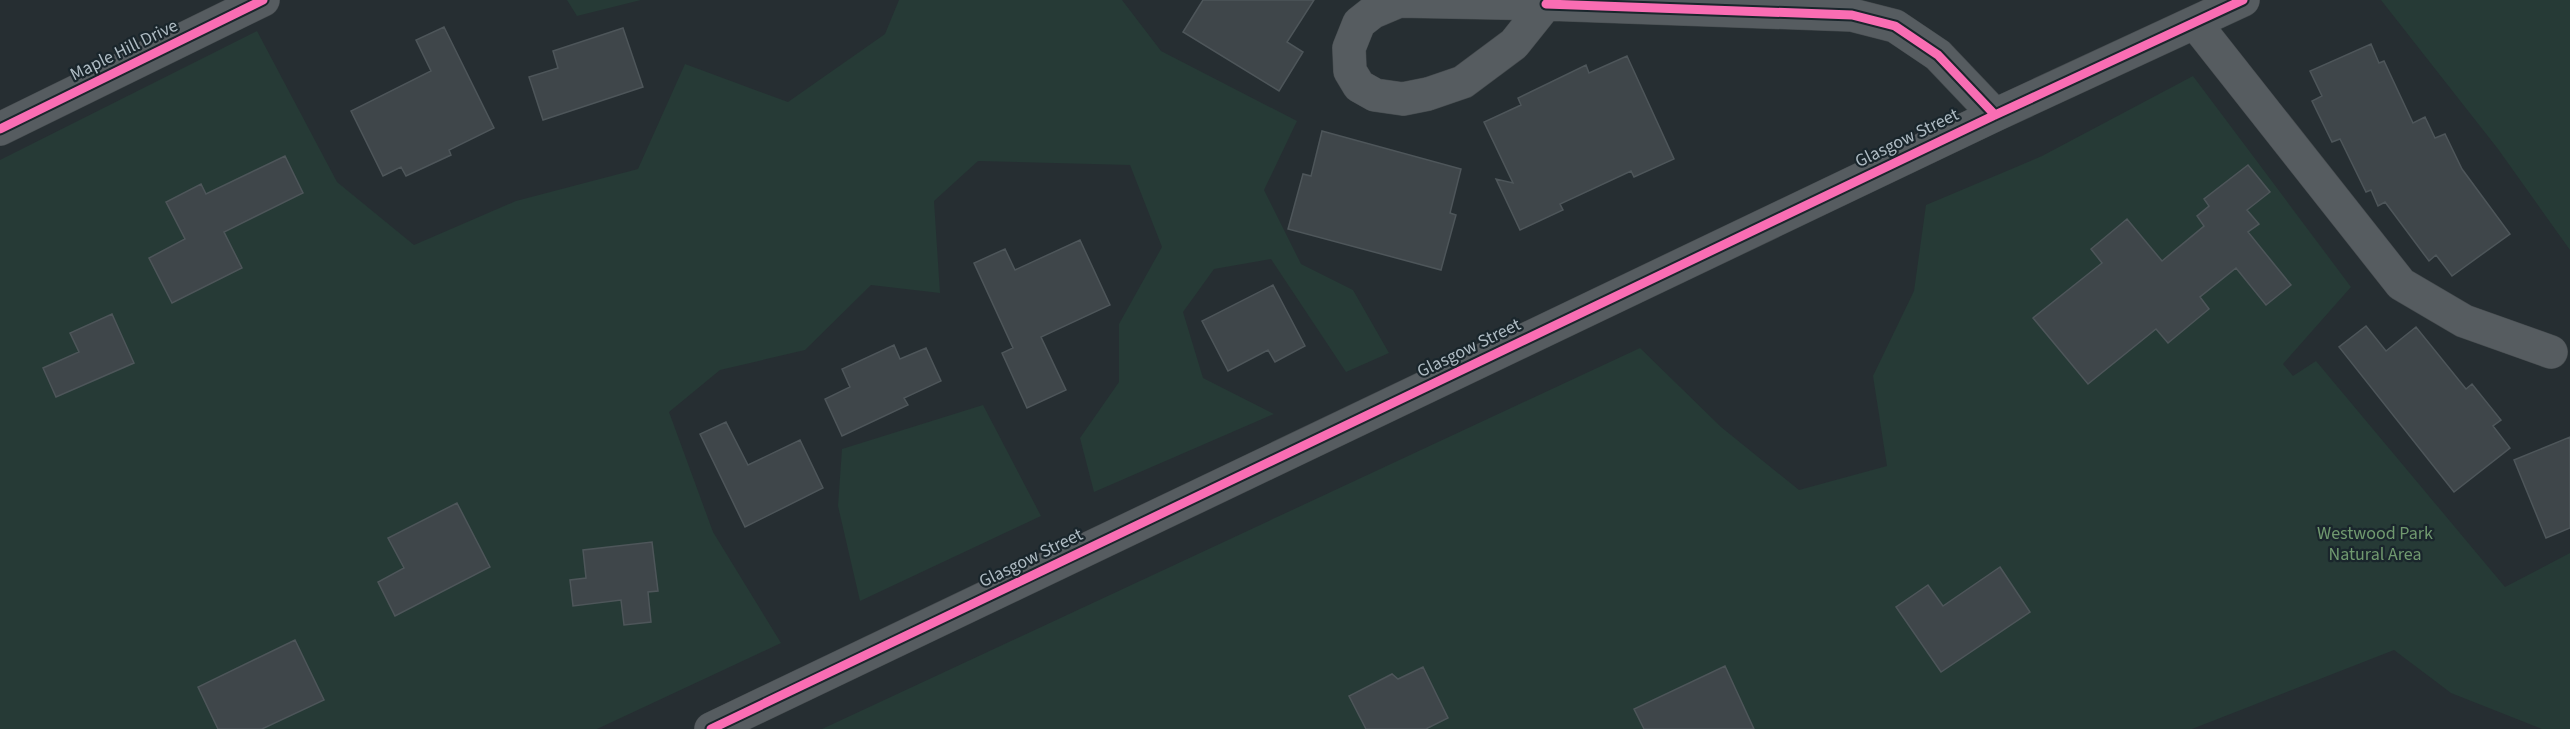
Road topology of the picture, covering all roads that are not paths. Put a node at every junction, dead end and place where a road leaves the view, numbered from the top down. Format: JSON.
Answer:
{"nodes":[{"id":1,"x":263,"y":0,"type":"edge"},
{"id":2,"x":2243,"y":0,"type":"edge"},
{"id":3,"x":1546,"y":4,"type":"junction"},
{"id":4,"x":2195,"y":23,"type":"junction"},
{"id":5,"x":1995,"y":115,"type":"junction"},
{"id":6,"x":0,"y":129,"type":"edge"},
{"id":7,"x":2551,"y":352,"type":"dead end"},
{"id":8,"x":711,"y":729,"type":"edge"}],
"edges":[{"from":1,"to":6,"type":"street","name":"Maple Hill Drive"},
{"from":2,"to":4,"type":"street","name":"Glasgow Street"},
{"from":3,"to":3,"type":"street"},
{"from":3,"to":5,"type":"street"},
{"from":4,"to":5,"type":"street","name":"Glasgow Street"},
{"from":4,"to":7,"type":"street"},
{"from":5,"to":8,"type":"street","name":"Glasgow Street"}]}
